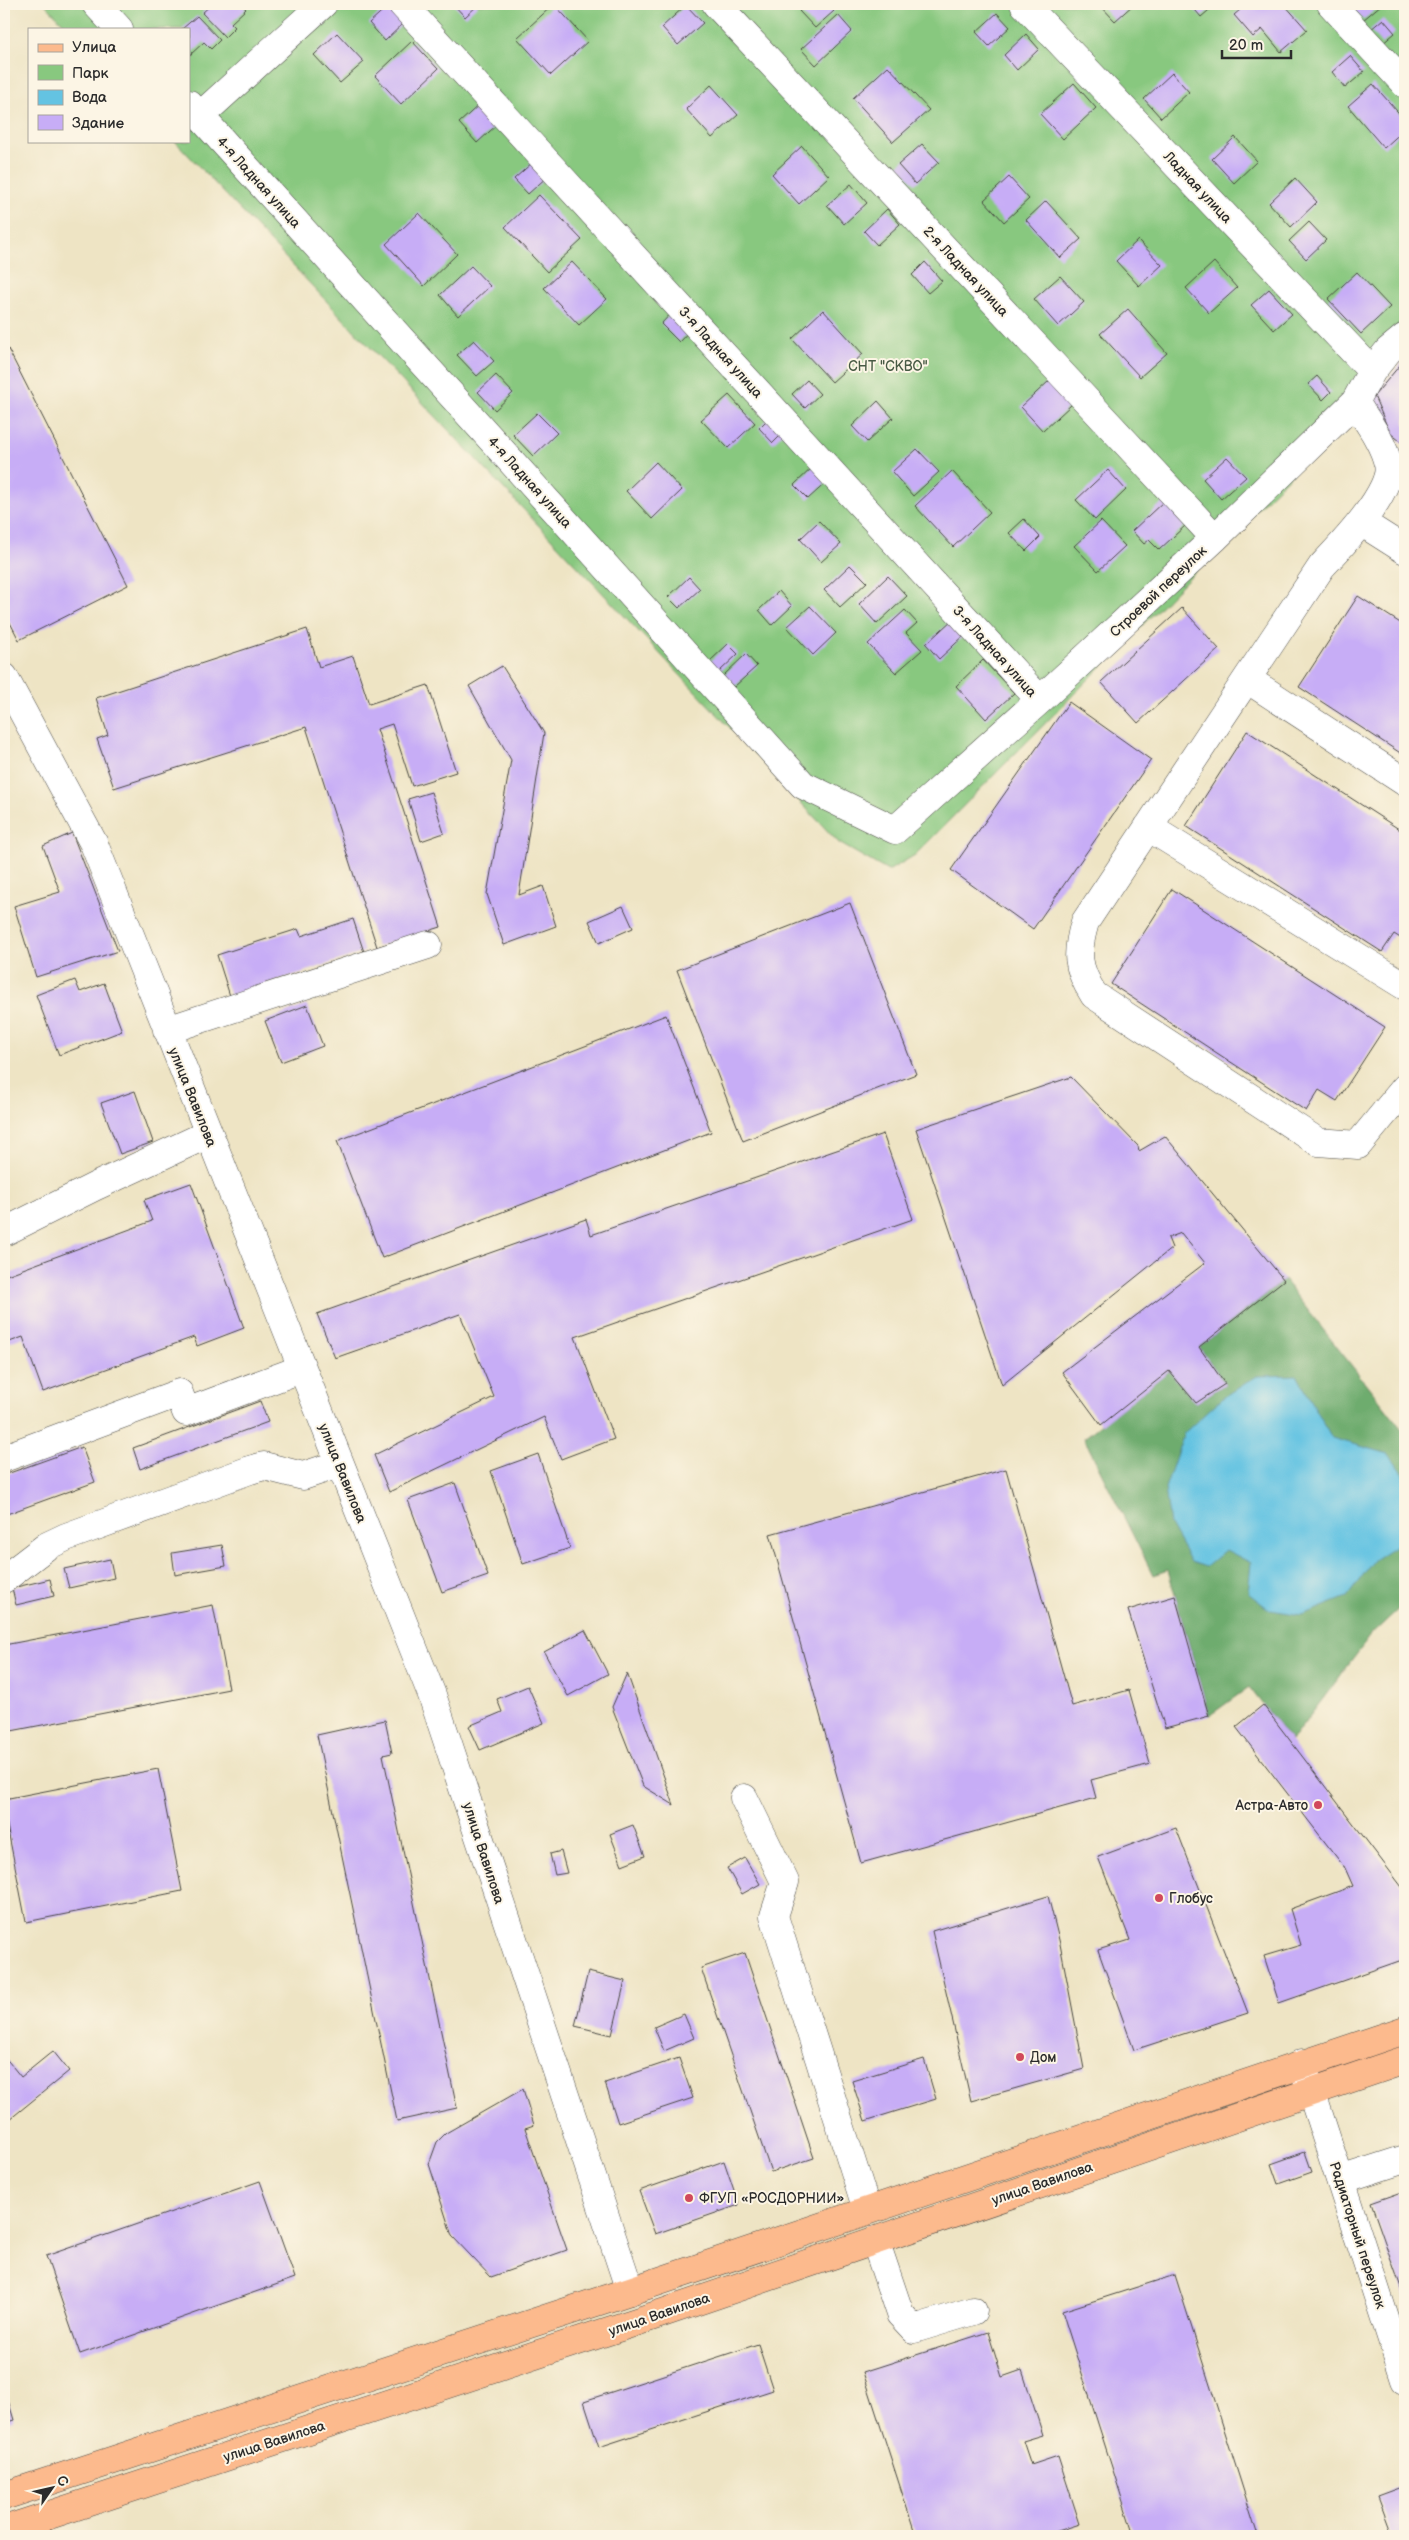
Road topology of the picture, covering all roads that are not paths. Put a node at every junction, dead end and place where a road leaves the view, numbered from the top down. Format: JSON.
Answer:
{"nodes":[{"id":1,"x":96,"y":4,"type":"edge"},
{"id":2,"x":323,"y":4,"type":"edge"},
{"id":3,"x":402,"y":4,"type":"edge"},
{"id":4,"x":716,"y":4,"type":"edge"},
{"id":5,"x":1024,"y":4,"type":"edge"},
{"id":6,"x":1331,"y":4,"type":"edge"},
{"id":7,"x":118,"y":28,"type":"edge"},
{"id":8,"x":1405,"y":84,"type":"edge"},
{"id":9,"x":194,"y":110,"type":"edge"},
{"id":10,"x":1405,"y":337,"type":"edge"},
{"id":11,"x":1372,"y":371,"type":"junction"},
{"id":12,"x":1355,"y":402,"type":"junction"},
{"id":13,"x":1361,"y":522,"type":"junction"},
{"id":14,"x":1215,"y":538,"type":"junction"},
{"id":15,"x":1405,"y":550,"type":"edge"},
{"id":16,"x":4,"y":677,"type":"edge"},
{"id":17,"x":1247,"y":679,"type":"junction"},
{"id":18,"x":1040,"y":700,"type":"junction"},
{"id":19,"x":1405,"y":782,"type":"edge"},
{"id":20,"x":1148,"y":827,"type":"junction"},
{"id":21,"x":894,"y":830,"type":"joint"},
{"id":22,"x":428,"y":945,"type":"dead end"},
{"id":23,"x":1405,"y":986,"type":"edge"},
{"id":24,"x":167,"y":1030,"type":"junction"},
{"id":25,"x":1405,"y":1088,"type":"edge"},
{"id":26,"x":208,"y":1134,"type":"junction"},
{"id":27,"x":4,"y":1232,"type":"edge"},
{"id":28,"x":301,"y":1369,"type":"junction"},
{"id":29,"x":4,"y":1458,"type":"edge"},
{"id":30,"x":339,"y":1464,"type":"junction"},
{"id":31,"x":4,"y":1579,"type":"edge"},
{"id":32,"x":744,"y":1798,"type":"dead end"},
{"id":33,"x":1405,"y":2030,"type":"edge"},
{"id":34,"x":1405,"y":2060,"type":"edge"},
{"id":35,"x":1302,"y":2063,"type":"junction"},
{"id":36,"x":1311,"y":2090,"type":"junction"},
{"id":37,"x":1405,"y":2159,"type":"edge"},
{"id":38,"x":1340,"y":2180,"type":"junction"},
{"id":39,"x":867,"y":2210,"type":"junction"},
{"id":40,"x":875,"y":2240,"type":"junction"},
{"id":41,"x":630,"y":2291,"type":"junction"},
{"id":42,"x":973,"y":2311,"type":"dead end"},
{"id":43,"x":1405,"y":2380,"type":"edge"},
{"id":44,"x":4,"y":2496,"type":"edge"},
{"id":45,"x":4,"y":2530,"type":"edge"}],
"edges":[{"from":1,"to":7,"type":"street"},
{"from":2,"to":9,"type":"street"},
{"from":3,"to":18,"type":"street","name":"3-я Ладная улица"},
{"from":4,"to":14,"type":"street","name":"2-я Ладная улица"},
{"from":5,"to":11,"type":"street","name":"Ладная улица"},
{"from":6,"to":8,"type":"street"},
{"from":9,"to":21,"type":"street","name":"4-я Ладная улица"},
{"from":10,"to":11,"type":"street","name":"Строевой переулок"},
{"from":11,"to":12,"type":"street","name":"Строевой переулок"},
{"from":12,"to":13,"type":"street"},
{"from":12,"to":14,"type":"street","name":"Строевой переулок"},
{"from":13,"to":15,"type":"street"},
{"from":13,"to":17,"type":"street"},
{"from":14,"to":18,"type":"street","name":"Строевой переулок"},
{"from":16,"to":24,"type":"street","name":"улица Вавилова"},
{"from":17,"to":19,"type":"street"},
{"from":17,"to":20,"type":"street"},
{"from":18,"to":21,"type":"street","name":"Строевой переулок"},
{"from":20,"to":23,"type":"street"},
{"from":20,"to":25,"type":"street"},
{"from":22,"to":24,"type":"street"},
{"from":24,"to":26,"type":"street","name":"улица Вавилова"},
{"from":26,"to":27,"type":"street"},
{"from":26,"to":28,"type":"street","name":"улица Вавилова"},
{"from":28,"to":29,"type":"street"},
{"from":28,"to":30,"type":"street","name":"улица Вавилова"},
{"from":30,"to":31,"type":"street"},
{"from":30,"to":41,"type":"street","name":"улица Вавилова"},
{"from":32,"to":39,"type":"street"},
{"from":33,"to":35,"type":"main road"},
{"from":34,"to":36,"type":"main road","name":"улица Вавилова"},
{"from":35,"to":36,"type":"street"},
{"from":35,"to":39,"type":"main road"},
{"from":36,"to":38,"type":"street","name":"Радиаторный переулок"},
{"from":36,"to":40,"type":"main road","name":"улица Вавилова"},
{"from":37,"to":38,"type":"street"},
{"from":38,"to":43,"type":"street","name":"Радиаторный переулок"},
{"from":39,"to":41,"type":"main road"},
{"from":40,"to":42,"type":"street"},
{"from":40,"to":45,"type":"main road","name":"улица Вавилова"},
{"from":41,"to":44,"type":"main road"}]}
